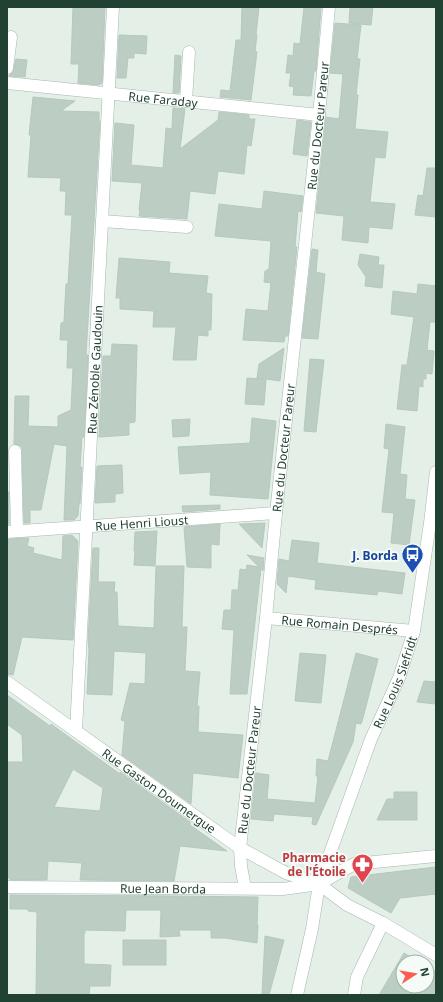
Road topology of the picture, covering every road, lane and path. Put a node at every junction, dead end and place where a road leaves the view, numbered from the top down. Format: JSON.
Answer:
{"nodes":[{"id":1,"x":113,"y":7,"type":"edge"},
{"id":2,"x":329,"y":7,"type":"edge"},
{"id":3,"x":11,"y":37,"type":"dead end"},
{"id":4,"x":189,"y":52,"type":"dead end"},
{"id":5,"x":7,"y":68,"type":"edge"},
{"id":6,"x":7,"y":83,"type":"edge"},
{"id":7,"x":108,"y":94,"type":"junction"},
{"id":8,"x":186,"y":101,"type":"junction"},
{"id":9,"x":319,"y":115,"type":"junction"},
{"id":10,"x":102,"y":220,"type":"junction"},
{"id":11,"x":187,"y":227,"type":"dead end"},
{"id":12,"x":15,"y":451,"type":"dead end"},
{"id":13,"x":436,"y":472,"type":"edge"},
{"id":14,"x":276,"y":513,"type":"junction"},
{"id":15,"x":433,"y":523,"type":"edge"},
{"id":16,"x":86,"y":526,"type":"junction"},
{"id":17,"x":12,"y":532,"type":"edge"},
{"id":18,"x":266,"y":618,"type":"junction"},
{"id":19,"x":414,"y":631,"type":"junction"},
{"id":20,"x":7,"y":682,"type":"edge"},
{"id":21,"x":76,"y":731,"type":"junction"},
{"id":22,"x":240,"y":848,"type":"junction"},
{"id":23,"x":436,"y":856,"type":"edge"},
{"id":24,"x":319,"y":884,"type":"junction"},
{"id":25,"x":7,"y":886,"type":"edge"},
{"id":26,"x":245,"y":888,"type":"junction"},
{"id":27,"x":383,"y":923,"type":"junction"},
{"id":28,"x":436,"y":955,"type":"edge"},
{"id":29,"x":297,"y":995,"type":"edge"},
{"id":30,"x":354,"y":995,"type":"edge"}],
"edges":[{"from":1,"to":7,"type":"street","name":"Rue Zénoble Gaudouin"},
{"from":2,"to":9,"type":"street","name":"Rue du Docteur Pareur"},
{"from":3,"to":5,"type":"street"},
{"from":4,"to":8,"type":"street"},
{"from":6,"to":7,"type":"street","name":"Rue Faraday"},
{"from":7,"to":8,"type":"street","name":"Rue Faraday"},
{"from":7,"to":10,"type":"street","name":"Rue Zénoble Gaudouin"},
{"from":8,"to":9,"type":"street","name":"Rue Faraday"},
{"from":9,"to":14,"type":"street","name":"Rue du Docteur Pareur"},
{"from":10,"to":11,"type":"street"},
{"from":10,"to":16,"type":"street","name":"Rue Zénoble Gaudouin"},
{"from":12,"to":17,"type":"street"},
{"from":13,"to":15,"type":"street","name":"Rue Louis Siefridt"},
{"from":14,"to":16,"type":"street","name":"Rue Henri Lioust"},
{"from":14,"to":18,"type":"street","name":"Rue du Docteur Pareur"},
{"from":15,"to":19,"type":"street","name":"Rue Louis Siefridt"},
{"from":16,"to":17,"type":"street","name":"Rue Henri Lioust"},
{"from":16,"to":21,"type":"street","name":"Rue Zénoble Gaudouin"},
{"from":18,"to":19,"type":"street","name":"Rue Romain Després"},
{"from":18,"to":22,"type":"street","name":"Rue du Docteur Pareur"},
{"from":19,"to":24,"type":"street","name":"Rue Louis Siefridt"},
{"from":20,"to":21,"type":"street","name":"Rue Gaston Doumergue"},
{"from":21,"to":22,"type":"street","name":"Rue Gaston Doumergue"},
{"from":22,"to":24,"type":"street","name":"Rue Gaston Doumergue"},
{"from":22,"to":26,"type":"street","name":"Rue du Docteur Pareur"},
{"from":23,"to":24,"type":"street"},
{"from":24,"to":26,"type":"street","name":"Rue Jean Borda"},
{"from":24,"to":27,"type":"street","name":"Rue Gaston Doumergue"},
{"from":24,"to":29,"type":"street","name":"Rue Louis Siefridt"},
{"from":25,"to":26,"type":"street","name":"Rue Jean Borda"},
{"from":27,"to":28,"type":"street","name":"Rue Gaston Doumergue"},
{"from":27,"to":30,"type":"street"}]}
